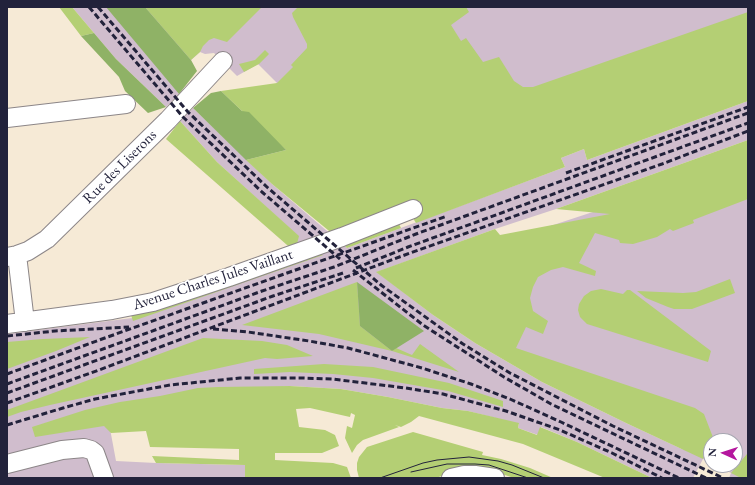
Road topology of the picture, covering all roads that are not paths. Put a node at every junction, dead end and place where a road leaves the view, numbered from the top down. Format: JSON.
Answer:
{"nodes":[{"id":1,"x":223,"y":61,"type":"dead end"},
{"id":2,"x":126,"y":104,"type":"dead end"},
{"id":3,"x":7,"y":118,"type":"edge"},
{"id":4,"x":413,"y":209,"type":"dead end"},
{"id":5,"x":12,"y":256,"type":"edge"},
{"id":6,"x":25,"y":322,"type":"junction"},
{"id":7,"x":7,"y":324,"type":"edge"},
{"id":8,"x":7,"y":464,"type":"edge"},
{"id":9,"x":104,"y":478,"type":"edge"},
{"id":10,"x":453,"y":478,"type":"edge"},
{"id":11,"x":495,"y":478,"type":"edge"}],
"edges":[{"from":1,"to":5,"type":"street","name":"Rue des Liserons"},
{"from":2,"to":3,"type":"street"},
{"from":4,"to":6,"type":"street","name":"Avenue Charles Jules Vaillant"},
{"from":5,"to":6,"type":"street"},
{"from":6,"to":7,"type":"street","name":"Avenue Charles Jules Vaillant"},
{"from":8,"to":9,"type":"street"},
{"from":10,"to":11,"type":"street"}]}
